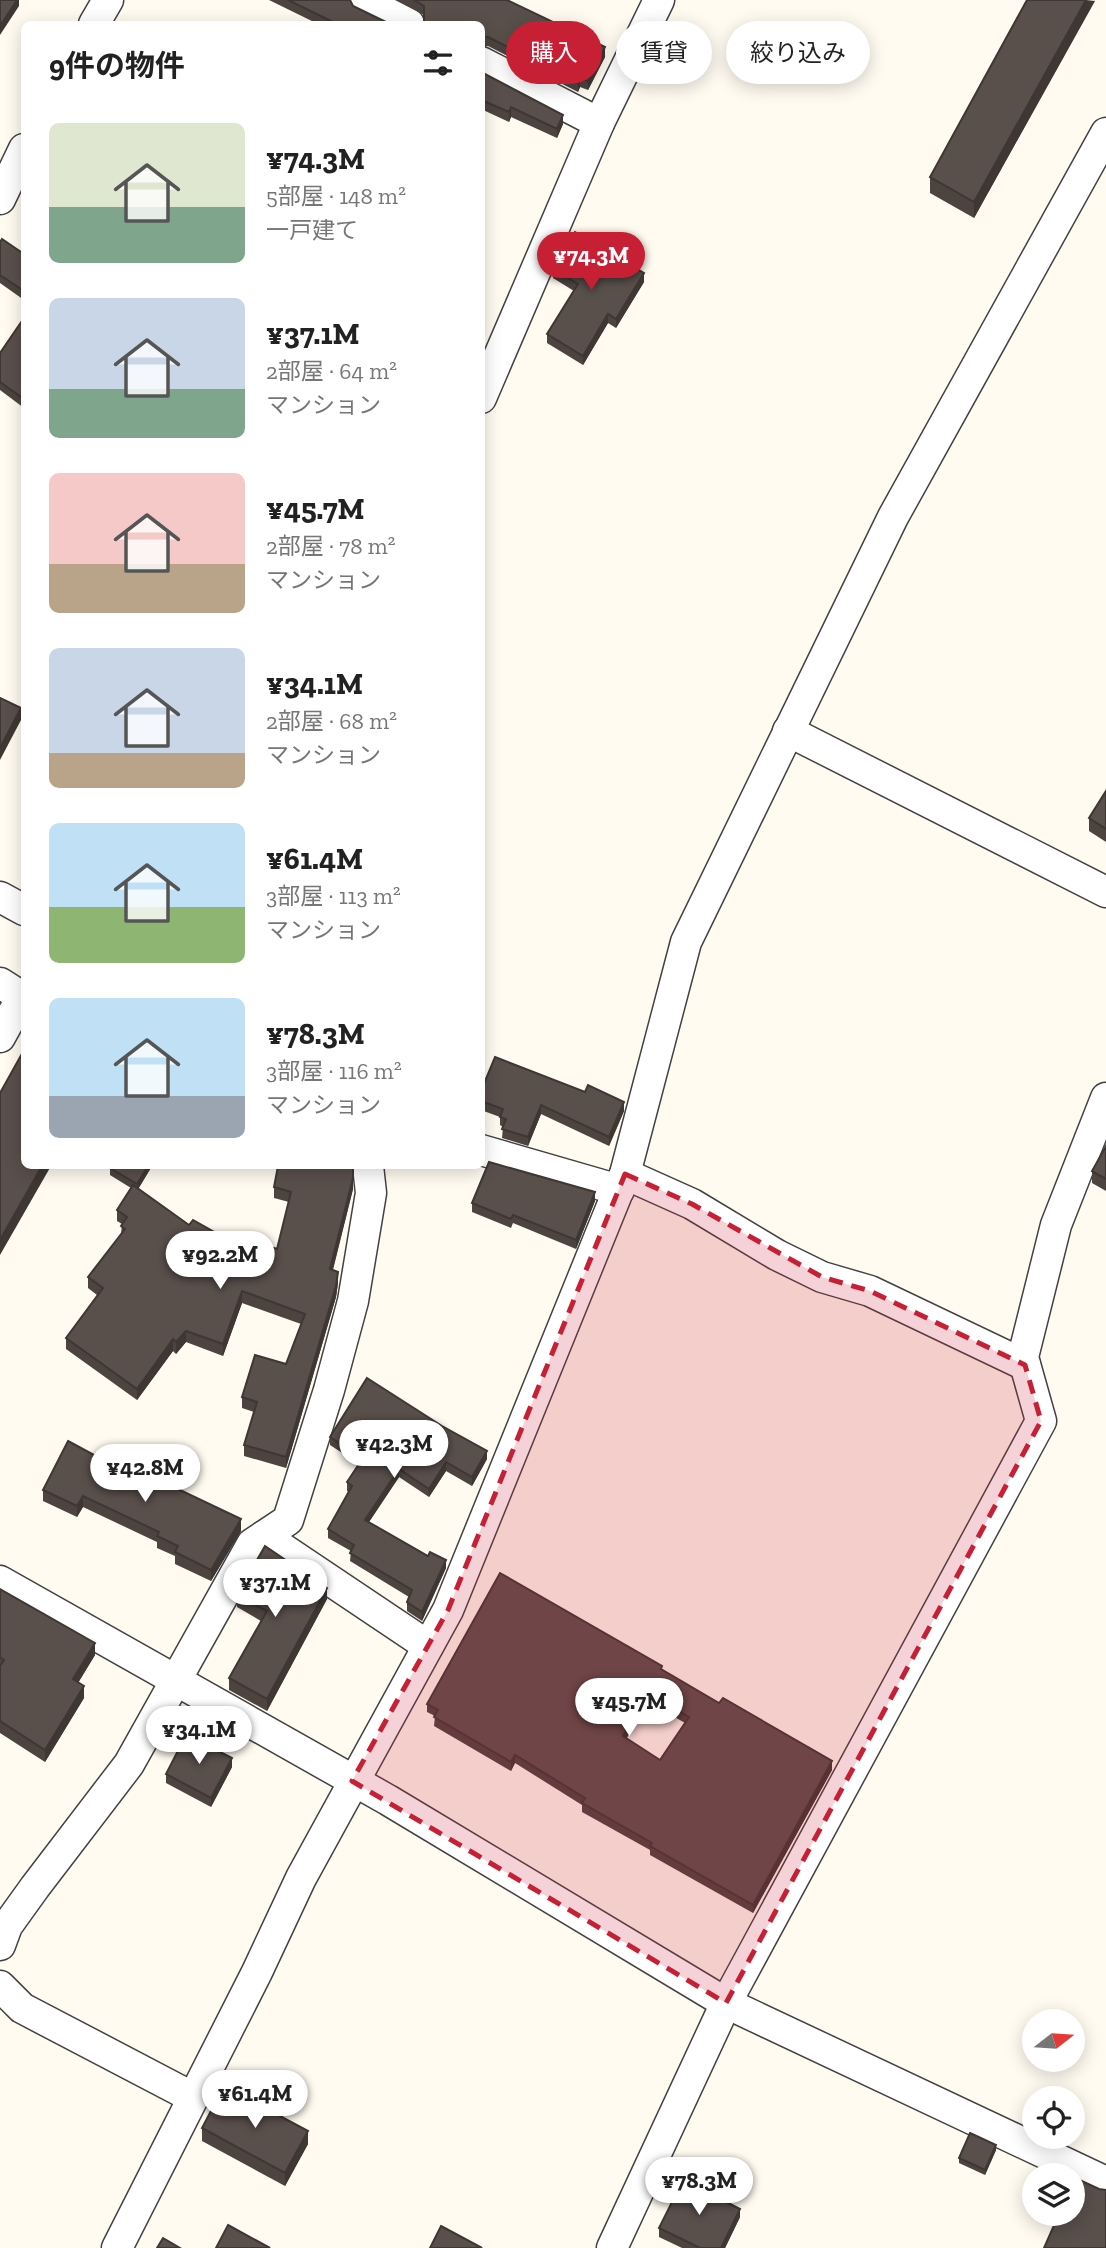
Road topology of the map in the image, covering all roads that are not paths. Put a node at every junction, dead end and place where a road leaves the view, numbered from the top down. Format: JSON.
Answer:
{"nodes":[{"id":1,"x":108,"y":0,"type":"edge"},
{"id":2,"x":362,"y":0,"type":"edge"},
{"id":3,"x":659,"y":0,"type":"edge"},
{"id":4,"x":96,"y":21,"type":"edge"},
{"id":5,"x":403,"y":21,"type":"edge"},
{"id":6,"x":485,"y":64,"type":"edge"},
{"id":7,"x":598,"y":123,"type":"junction"},
{"id":8,"x":1106,"y":134,"type":"edge"},
{"id":9,"x":21,"y":155,"type":"edge"},
{"id":10,"x":0,"y":200,"type":"edge"},
{"id":11,"x":485,"y":389,"type":"edge"},
{"id":12,"x":788,"y":731,"type":"junction"},
{"id":13,"x":1106,"y":892,"type":"edge"},
{"id":14,"x":0,"y":897,"type":"edge"},
{"id":15,"x":21,"y":908,"type":"edge"},
{"id":16,"x":16,"y":991,"type":"edge"},
{"id":17,"x":0,"y":1037,"type":"edge"},
{"id":18,"x":1106,"y":1098,"type":"edge"},
{"id":19,"x":485,"y":1151,"type":"edge"},
{"id":20,"x":368,"y":1169,"type":"edge"},
{"id":21,"x":622,"y":1182,"type":"junction"},
{"id":22,"x":1025,"y":1366,"type":"junction"},
{"id":23,"x":264,"y":1536,"type":"junction"},
{"id":24,"x":0,"y":1581,"type":"edge"},
{"id":25,"x":428,"y":1646,"type":"junction"},
{"id":26,"x":177,"y":1682,"type":"junction"},
{"id":27,"x":352,"y":1781,"type":"junction"},
{"id":28,"x":0,"y":1945,"type":"edge"},
{"id":29,"x":0,"y":1986,"type":"edge"},
{"id":30,"x":726,"y":2003,"type":"junction"},
{"id":31,"x":192,"y":2097,"type":"junction"},
{"id":32,"x":1106,"y":2182,"type":"edge"},
{"id":33,"x":117,"y":2248,"type":"edge"},
{"id":34,"x":612,"y":2248,"type":"edge"}],
"edges":[{"from":1,"to":4,"type":"street"},
{"from":2,"to":5,"type":"street"},
{"from":3,"to":7,"type":"street"},
{"from":6,"to":7,"type":"street"},
{"from":7,"to":11,"type":"street"},
{"from":8,"to":12,"type":"street"},
{"from":9,"to":10,"type":"street"},
{"from":12,"to":13,"type":"street"},
{"from":12,"to":21,"type":"street"},
{"from":14,"to":15,"type":"street"},
{"from":16,"to":17,"type":"street"},
{"from":18,"to":22,"type":"street"},
{"from":19,"to":21,"type":"street"},
{"from":20,"to":23,"type":"street"},
{"from":21,"to":22,"type":"street"},
{"from":21,"to":25,"type":"street"},
{"from":22,"to":30,"type":"street"},
{"from":23,"to":25,"type":"street"},
{"from":23,"to":26,"type":"street"},
{"from":24,"to":26,"type":"street"},
{"from":25,"to":27,"type":"street"},
{"from":26,"to":27,"type":"street"},
{"from":26,"to":28,"type":"street"},
{"from":27,"to":30,"type":"street"},
{"from":27,"to":31,"type":"street"},
{"from":29,"to":31,"type":"street"},
{"from":30,"to":32,"type":"street"},
{"from":30,"to":34,"type":"street"},
{"from":31,"to":33,"type":"street"}]}
